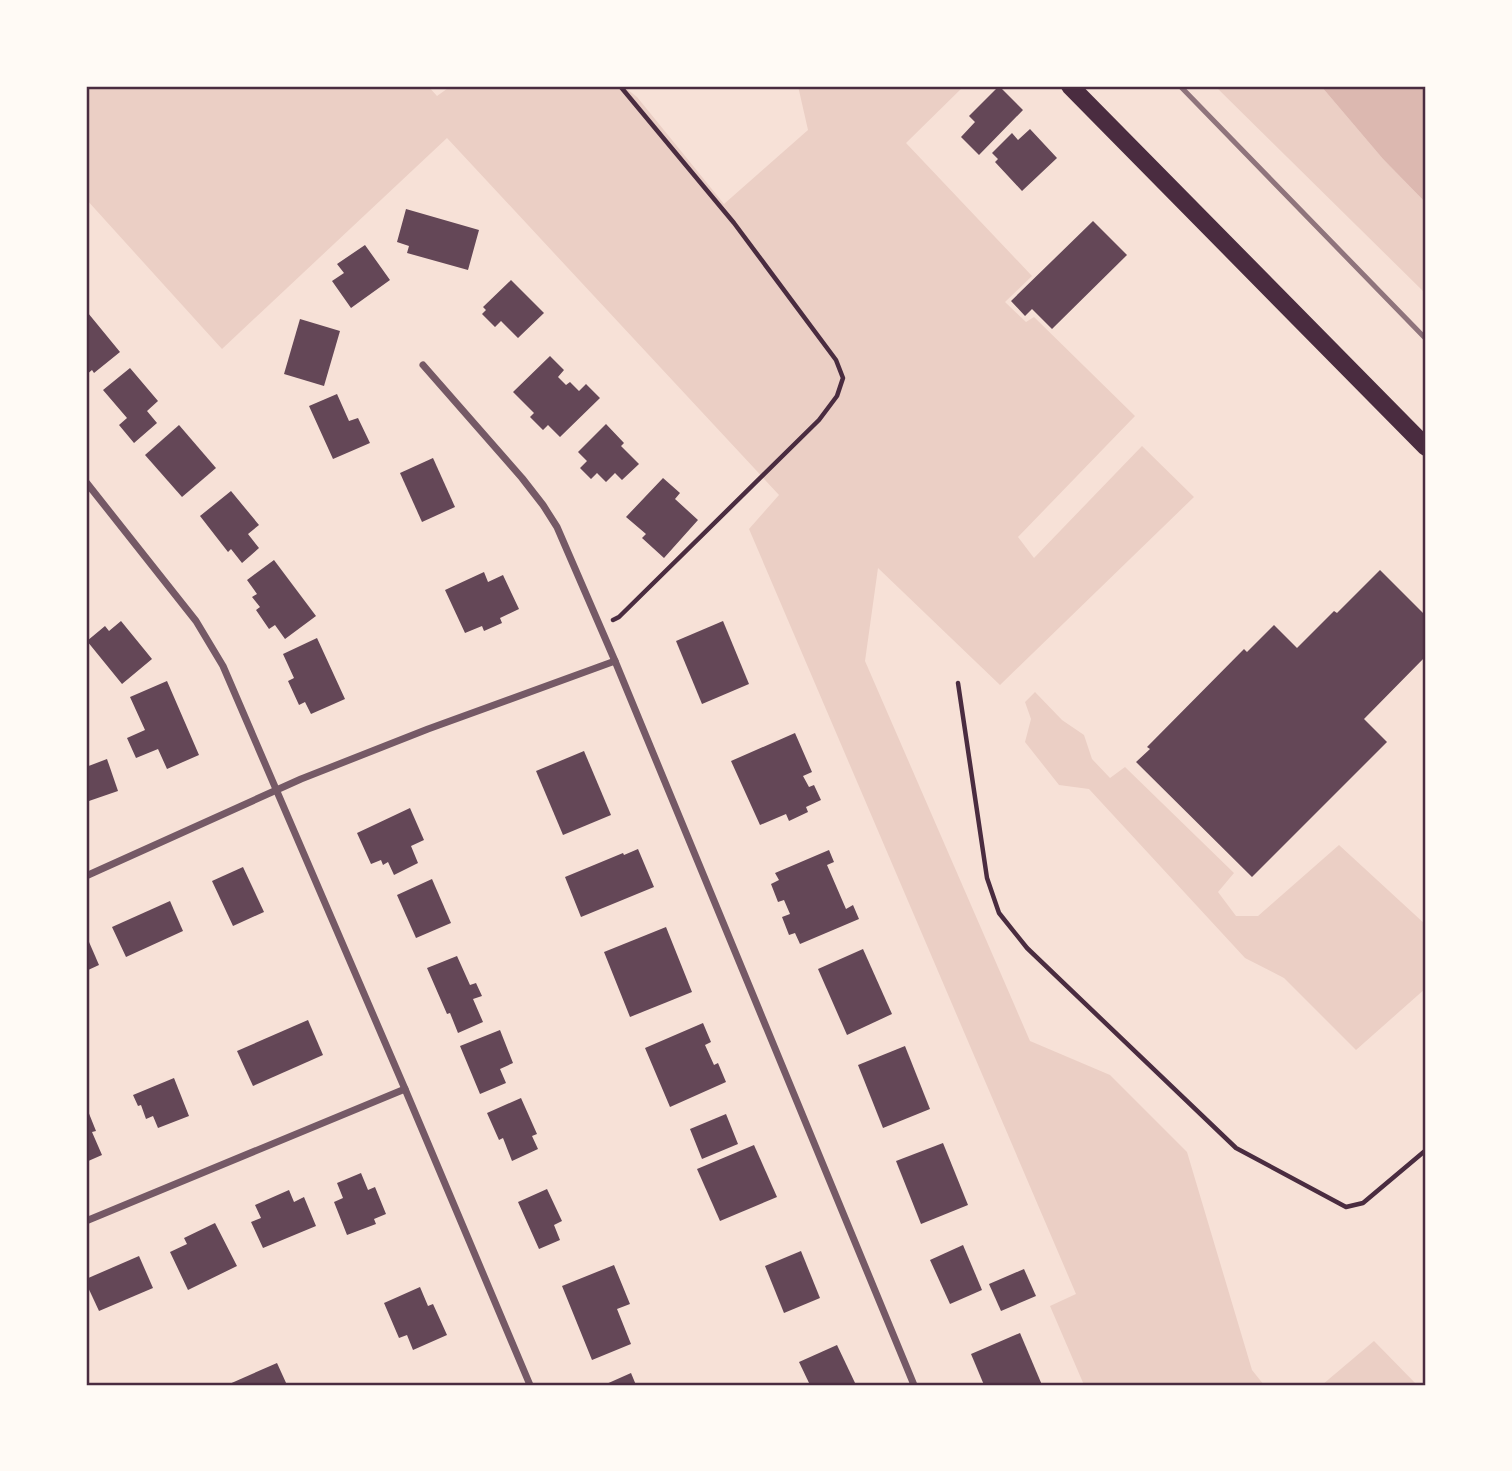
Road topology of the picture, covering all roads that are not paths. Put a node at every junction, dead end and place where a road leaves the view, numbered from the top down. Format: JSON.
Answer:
{"nodes":[{"id":1,"x":1070,"y":86,"type":"edge"},
{"id":2,"x":423,"y":365,"type":"dead end"},
{"id":3,"x":1426,"y":447,"type":"edge"},
{"id":4,"x":86,"y":482,"type":"edge"},
{"id":5,"x":615,"y":661,"type":"junction"},
{"id":6,"x":277,"y":790,"type":"junction"},
{"id":7,"x":86,"y":876,"type":"edge"},
{"id":8,"x":405,"y":1089,"type":"junction"},
{"id":9,"x":86,"y":1221,"type":"edge"},
{"id":10,"x":530,"y":1385,"type":"edge"},
{"id":11,"x":914,"y":1385,"type":"edge"}],
"edges":[{"from":1,"to":3,"type":"main road"},
{"from":2,"to":5,"type":"street"},
{"from":4,"to":6,"type":"street"},
{"from":5,"to":6,"type":"street"},
{"from":5,"to":11,"type":"street"},
{"from":6,"to":7,"type":"street"},
{"from":6,"to":8,"type":"street"},
{"from":8,"to":9,"type":"street"},
{"from":8,"to":10,"type":"street"}]}
